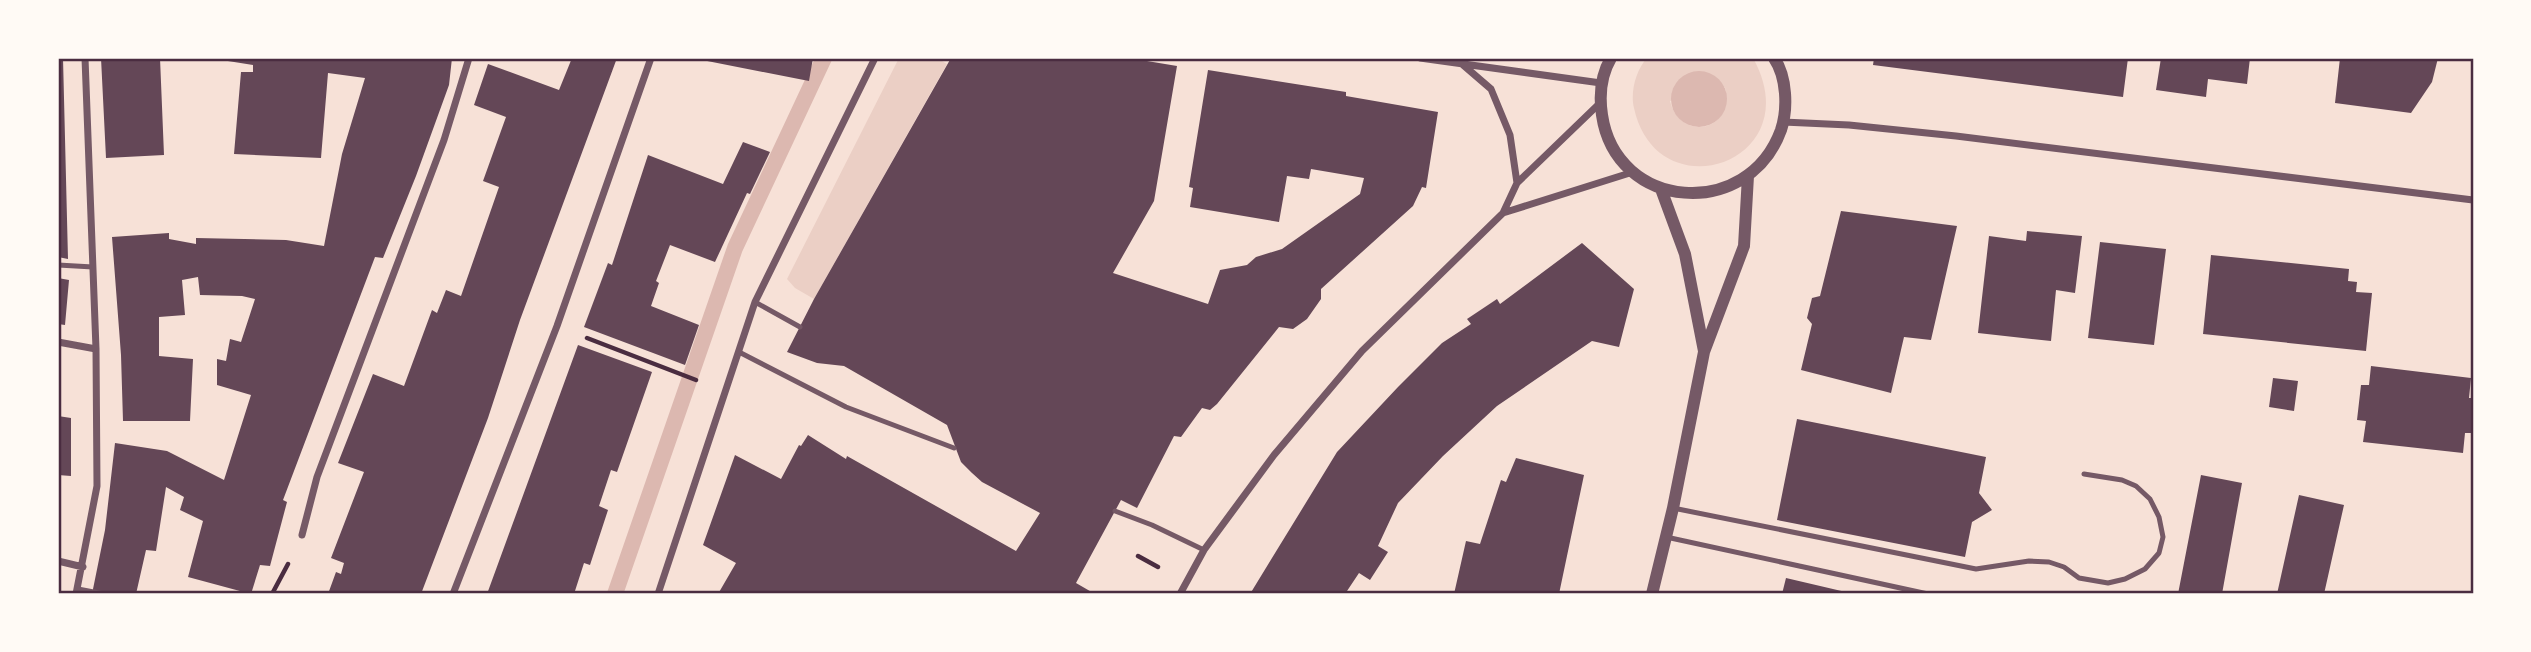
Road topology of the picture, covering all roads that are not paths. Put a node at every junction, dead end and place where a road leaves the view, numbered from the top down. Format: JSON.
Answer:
{"nodes":[{"id":1,"x":85,"y":58,"type":"edge"},
{"id":2,"x":469,"y":58,"type":"edge"},
{"id":3,"x":651,"y":58,"type":"edge"},
{"id":4,"x":874,"y":58,"type":"edge"},
{"id":5,"x":1420,"y":58,"type":"edge"},
{"id":6,"x":1611,"y":58,"type":"edge"},
{"id":7,"x":1774,"y":58,"type":"edge"},
{"id":8,"x":1461,"y":64,"type":"junction"},
{"id":9,"x":1601,"y":83,"type":"junction"},
{"id":10,"x":1600,"y":103,"type":"junction"},
{"id":11,"x":1783,"y":122,"type":"junction"},
{"id":12,"x":1633,"y":172,"type":"junction"},
{"id":13,"x":1748,"y":176,"type":"junction"},
{"id":14,"x":1517,"y":183,"type":"junction"},
{"id":15,"x":1661,"y":189,"type":"junction"},
{"id":16,"x":2473,"y":200,"type":"edge"},
{"id":17,"x":1503,"y":213,"type":"junction"},
{"id":18,"x":58,"y":265,"type":"edge"},
{"id":19,"x":93,"y":267,"type":"junction"},
{"id":20,"x":755,"y":302,"type":"junction"},
{"id":21,"x":800,"y":327,"type":"dead end"},
{"id":22,"x":58,"y":342,"type":"edge"},
{"id":23,"x":96,"y":349,"type":"junction"},
{"id":24,"x":739,"y":352,"type":"junction"},
{"id":25,"x":1704,"y":352,"type":"junction"},
{"id":26,"x":954,"y":448,"type":"dead end"},
{"id":27,"x":2084,"y":474,"type":"dead end"},
{"id":28,"x":1673,"y":508,"type":"junction"},
{"id":29,"x":1115,"y":512,"type":"dead end"},
{"id":30,"x":302,"y":535,"type":"dead end"},
{"id":31,"x":1666,"y":537,"type":"junction"},
{"id":32,"x":1205,"y":550,"type":"junction"},
{"id":33,"x":58,"y":561,"type":"edge"},
{"id":34,"x":83,"y":567,"type":"junction"},
{"id":35,"x":77,"y":592,"type":"edge"},
{"id":36,"x":104,"y":594,"type":"edge"},
{"id":37,"x":453,"y":594,"type":"edge"},
{"id":38,"x":658,"y":594,"type":"edge"},
{"id":39,"x":1180,"y":594,"type":"edge"},
{"id":40,"x":1652,"y":594,"type":"edge"},
{"id":41,"x":1928,"y":594,"type":"edge"}],
"edges":[{"from":1,"to":19,"type":"street"},
{"from":2,"to":30,"type":"street"},
{"from":3,"to":37,"type":"street"},
{"from":4,"to":20,"type":"street"},
{"from":5,"to":8,"type":"street"},
{"from":6,"to":9,"type":"street"},
{"from":7,"to":11,"type":"street"},
{"from":8,"to":9,"type":"street"},
{"from":8,"to":14,"type":"street"},
{"from":9,"to":10,"type":"street"},
{"from":10,"to":12,"type":"street"},
{"from":10,"to":14,"type":"street"},
{"from":11,"to":13,"type":"street"},
{"from":11,"to":16,"type":"street"},
{"from":12,"to":15,"type":"street"},
{"from":12,"to":17,"type":"street"},
{"from":13,"to":15,"type":"street"},
{"from":13,"to":25,"type":"street"},
{"from":14,"to":17,"type":"street"},
{"from":15,"to":25,"type":"street"},
{"from":17,"to":32,"type":"street"},
{"from":18,"to":19,"type":"lane"},
{"from":19,"to":23,"type":"street"},
{"from":20,"to":21,"type":"lane"},
{"from":20,"to":24,"type":"street"},
{"from":22,"to":23,"type":"street"},
{"from":23,"to":34,"type":"street"},
{"from":24,"to":26,"type":"lane"},
{"from":24,"to":38,"type":"street"},
{"from":25,"to":28,"type":"street"},
{"from":27,"to":28,"type":"lane"},
{"from":28,"to":31,"type":"street"},
{"from":29,"to":32,"type":"lane"},
{"from":31,"to":40,"type":"street"},
{"from":31,"to":41,"type":"lane"},
{"from":32,"to":39,"type":"street"},
{"from":33,"to":34,"type":"street"},
{"from":34,"to":35,"type":"street"},
{"from":35,"to":36,"type":"lane"}]}
